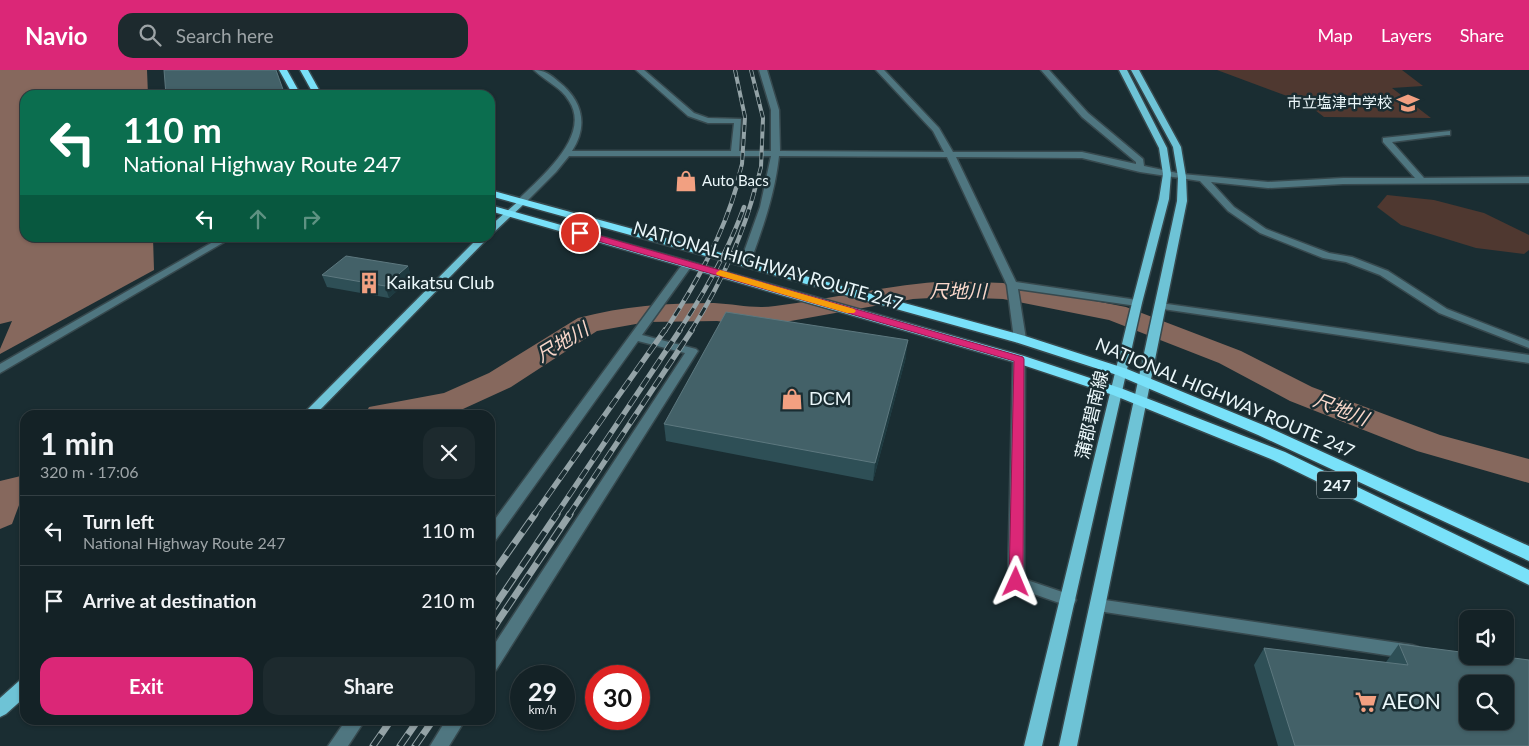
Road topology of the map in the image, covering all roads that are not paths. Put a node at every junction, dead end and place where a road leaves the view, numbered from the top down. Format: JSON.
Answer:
{"nodes":[{"id":1,"x":283,"y":70,"type":"edge"},
{"id":2,"x":304,"y":70,"type":"edge"},
{"id":3,"x":538,"y":70,"type":"edge"},
{"id":4,"x":640,"y":70,"type":"edge"},
{"id":5,"x":763,"y":70,"type":"edge"},
{"id":6,"x":880,"y":70,"type":"edge"},
{"id":7,"x":1045,"y":70,"type":"edge"},
{"id":8,"x":1123,"y":70,"type":"edge"},
{"id":9,"x":1135,"y":70,"type":"edge"},
{"id":10,"x":294,"y":90,"type":"edge"},
{"id":11,"x":315,"y":90,"type":"edge"},
{"id":12,"x":1447,"y":133,"type":"dead end"},
{"id":13,"x":566,"y":154,"type":"junction"},
{"id":14,"x":735,"y":154,"type":"junction"},
{"id":15,"x":776,"y":155,"type":"junction"},
{"id":16,"x":951,"y":156,"type":"junction"},
{"id":17,"x":1140,"y":169,"type":"junction"},
{"id":18,"x":1167,"y":174,"type":"junction"},
{"id":19,"x":1182,"y":176,"type":"junction"},
{"id":20,"x":1203,"y":180,"type":"junction"},
{"id":21,"x":1529,"y":180,"type":"edge"},
{"id":22,"x":1423,"y":182,"type":"junction"},
{"id":23,"x":495,"y":194,"type":"edge"},
{"id":24,"x":521,"y":202,"type":"junction"},
{"id":25,"x":495,"y":209,"type":"edge"},
{"id":26,"x":508,"y":213,"type":"junction"},
{"id":27,"x":495,"y":226,"type":"edge"},
{"id":28,"x":219,"y":242,"type":"edge"},
{"id":29,"x":479,"y":242,"type":"edge"},
{"id":30,"x":745,"y":263,"type":"junction"},
{"id":31,"x":688,"y":264,"type":"junction"},
{"id":32,"x":1013,"y":290,"type":"junction"},
{"id":33,"x":1160,"y":306,"type":"junction"},
{"id":34,"x":1135,"y":314,"type":"junction"},
{"id":35,"x":640,"y":331,"type":"junction"},
{"id":36,"x":1020,"y":339,"type":"junction"},
{"id":37,"x":1529,"y":345,"type":"edge"},
{"id":38,"x":1019,"y":359,"type":"junction"},
{"id":39,"x":1529,"y":359,"type":"edge"},
{"id":40,"x":0,"y":370,"type":"edge"},
{"id":41,"x":1122,"y":372,"type":"junction"},
{"id":42,"x":1143,"y":382,"type":"junction"},
{"id":43,"x":1118,"y":392,"type":"junction"},
{"id":44,"x":1142,"y":401,"type":"junction"},
{"id":45,"x":314,"y":410,"type":"edge"},
{"id":46,"x":495,"y":530,"type":"edge"},
{"id":47,"x":1529,"y":554,"type":"edge"},
{"id":48,"x":1529,"y":578,"type":"edge"},
{"id":49,"x":1068,"y":600,"type":"junction"},
{"id":50,"x":1098,"y":605,"type":"junction"},
{"id":51,"x":496,"y":642,"type":"edge"},
{"id":52,"x":1423,"y":654,"type":"edge"},
{"id":53,"x":20,"y":691,"type":"edge"},
{"id":54,"x":0,"y":709,"type":"edge"},
{"id":55,"x":352,"y":725,"type":"edge"},
{"id":56,"x":453,"y":725,"type":"edge"},
{"id":57,"x":337,"y":746,"type":"edge"},
{"id":58,"x":439,"y":746,"type":"edge"},
{"id":59,"x":1033,"y":746,"type":"edge"},
{"id":60,"x":1068,"y":746,"type":"edge"}],
"edges":[{"from":1,"to":10,"type":"highway"},
{"from":2,"to":11,"type":"highway"},
{"from":3,"to":13,"type":"street"},
{"from":4,"to":14,"type":"street"},
{"from":5,"to":15,"type":"street"},
{"from":6,"to":16,"type":"street"},
{"from":7,"to":17,"type":"street"},
{"from":8,"to":18,"type":"main road","name":"蒲郡碧南線"},
{"from":9,"to":19,"type":"main road"},
{"from":12,"to":22,"type":"street"},
{"from":13,"to":14,"type":"street"},
{"from":13,"to":24,"type":"street"},
{"from":14,"to":15,"type":"street"},
{"from":15,"to":16,"type":"street"},
{"from":15,"to":30,"type":"street"},
{"from":16,"to":17,"type":"street"},
{"from":16,"to":32,"type":"street"},
{"from":17,"to":18,"type":"street"},
{"from":18,"to":19,"type":"street"},
{"from":18,"to":34,"type":"main road","name":"蒲郡碧南線"},
{"from":19,"to":20,"type":"street"},
{"from":19,"to":33,"type":"main road"},
{"from":20,"to":22,"type":"street"},
{"from":20,"to":37,"type":"street"},
{"from":21,"to":22,"type":"street"},
{"from":23,"to":24,"type":"highway","name":"NATIONAL HIGHWAY ROUTE 247","number":"247"},
{"from":24,"to":26,"type":"main road"},
{"from":24,"to":30,"type":"highway","name":"NATIONAL HIGHWAY ROUTE 247","number":"247"},
{"from":25,"to":26,"type":"highway","name":"NATIONAL HIGHWAY ROUTE 247","number":"247"},
{"from":26,"to":27,"type":"main road"},
{"from":26,"to":31,"type":"highway","name":"NATIONAL HIGHWAY ROUTE 247","number":"247"},
{"from":28,"to":40,"type":"street"},
{"from":29,"to":45,"type":"main road"},
{"from":30,"to":36,"type":"highway","name":"NATIONAL HIGHWAY ROUTE 247","number":"247"},
{"from":31,"to":35,"type":"street"},
{"from":31,"to":38,"type":"highway","name":"NATIONAL HIGHWAY ROUTE 247","number":"247"},
{"from":32,"to":34,"type":"street"},
{"from":32,"to":36,"type":"street"},
{"from":33,"to":39,"type":"street"},
{"from":33,"to":42,"type":"main road"},
{"from":34,"to":41,"type":"main road","name":"蒲郡碧南線"},
{"from":35,"to":46,"type":"street"},
{"from":35,"to":51,"type":"street"},
{"from":36,"to":41,"type":"highway","name":"NATIONAL HIGHWAY ROUTE 247","number":"247"},
{"from":38,"to":43,"type":"highway","name":"NATIONAL HIGHWAY ROUTE 247","number":"247"},
{"from":38,"to":49,"type":"street"},
{"from":41,"to":42,"type":"highway","name":"NATIONAL HIGHWAY ROUTE 247","number":"247"},
{"from":41,"to":43,"type":"main road","name":"蒲郡碧南線"},
{"from":42,"to":44,"type":"main road"},
{"from":42,"to":47,"type":"highway","name":"NATIONAL HIGHWAY ROUTE 247","number":"247"},
{"from":43,"to":44,"type":"highway","name":"NATIONAL HIGHWAY ROUTE 247","number":"247"},
{"from":43,"to":49,"type":"main road","name":"蒲郡碧南線"},
{"from":44,"to":48,"type":"highway","name":"NATIONAL HIGHWAY ROUTE 247","number":"247"},
{"from":44,"to":50,"type":"main road"},
{"from":49,"to":59,"type":"main road","name":"蒲郡碧南線"},
{"from":50,"to":52,"type":"street"},
{"from":50,"to":60,"type":"main road"},
{"from":53,"to":54,"type":"main road"},
{"from":55,"to":57,"type":"street"},
{"from":56,"to":58,"type":"street"}]}
